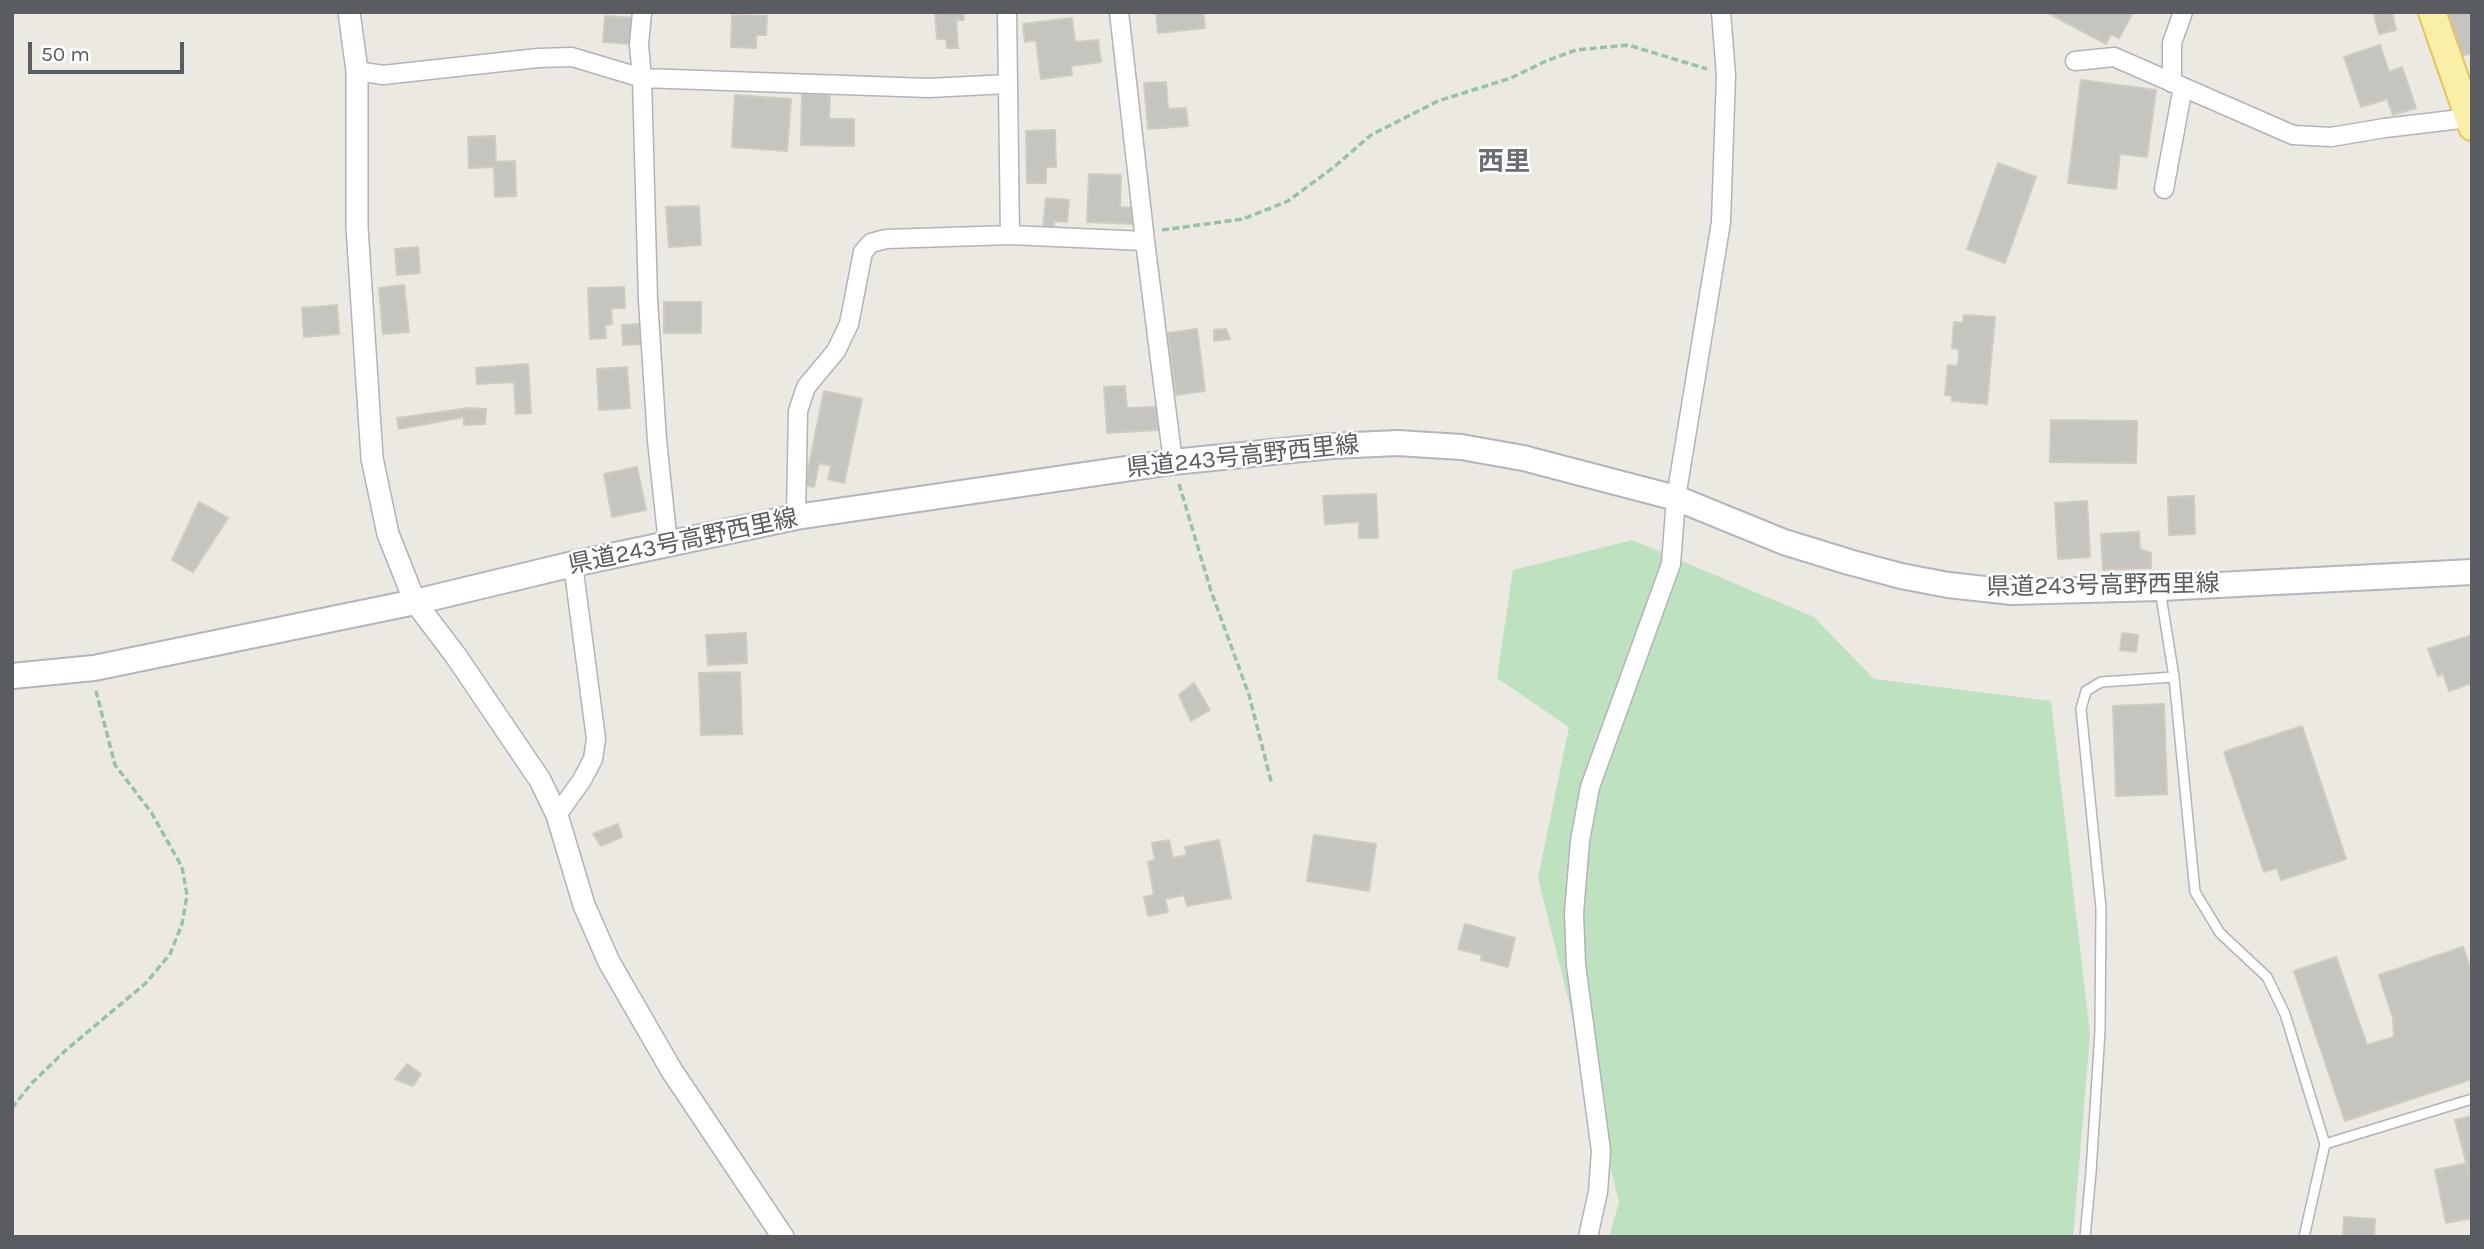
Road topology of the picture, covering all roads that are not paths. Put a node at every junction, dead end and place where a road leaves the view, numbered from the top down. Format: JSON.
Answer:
{"nodes":[{"id":1,"x":349,"y":12,"type":"edge"},
{"id":2,"x":642,"y":12,"type":"edge"},
{"id":3,"x":1007,"y":12,"type":"edge"},
{"id":4,"x":1119,"y":12,"type":"edge"},
{"id":5,"x":1721,"y":12,"type":"edge"},
{"id":6,"x":2183,"y":12,"type":"edge"},
{"id":7,"x":2432,"y":12,"type":"edge"},
{"id":8,"x":2076,"y":61,"type":"dead end"},
{"id":9,"x":357,"y":71,"type":"junction"},
{"id":10,"x":642,"y":78,"type":"junction"},
{"id":11,"x":1008,"y":84,"type":"junction"},
{"id":12,"x":2178,"y":85,"type":"junction"},
{"id":13,"x":2470,"y":122,"type":"edge"},
{"id":14,"x":2164,"y":189,"type":"dead end"},
{"id":15,"x":1010,"y":235,"type":"junction"},
{"id":16,"x":1144,"y":237,"type":"junction"},
{"id":17,"x":1173,"y":461,"type":"junction"},
{"id":18,"x":1676,"y":498,"type":"junction"},
{"id":19,"x":796,"y":517,"type":"junction"},
{"id":20,"x":668,"y":544,"type":"junction"},
{"id":21,"x":573,"y":564,"type":"junction"},
{"id":22,"x":2472,"y":572,"type":"edge"},
{"id":23,"x":2160,"y":588,"type":"junction"},
{"id":24,"x":415,"y":602,"type":"junction"},
{"id":25,"x":12,"y":676,"type":"edge"},
{"id":26,"x":2174,"y":677,"type":"junction"},
{"id":27,"x":557,"y":815,"type":"junction"},
{"id":28,"x":2472,"y":1099,"type":"edge"},
{"id":29,"x":2325,"y":1144,"type":"junction"},
{"id":30,"x":783,"y":1237,"type":"edge"},
{"id":31,"x":1588,"y":1237,"type":"edge"},
{"id":32,"x":2085,"y":1237,"type":"edge"},
{"id":33,"x":2304,"y":1237,"type":"edge"}],
"edges":[{"from":1,"to":9,"type":"street"},
{"from":2,"to":10,"type":"street"},
{"from":3,"to":11,"type":"street"},
{"from":4,"to":16,"type":"street"},
{"from":5,"to":18,"type":"street"},
{"from":6,"to":12,"type":"street"},
{"from":7,"to":13,"type":"main road"},
{"from":8,"to":12,"type":"street"},
{"from":9,"to":10,"type":"street"},
{"from":9,"to":24,"type":"street"},
{"from":10,"to":11,"type":"street"},
{"from":10,"to":20,"type":"street"},
{"from":11,"to":15,"type":"street"},
{"from":12,"to":13,"type":"street"},
{"from":12,"to":14,"type":"street"},
{"from":15,"to":16,"type":"street"},
{"from":15,"to":19,"type":"street"},
{"from":16,"to":17,"type":"street"},
{"from":17,"to":18,"type":"main road","name":"県道243号高野西里線"},
{"from":17,"to":19,"type":"main road","name":"県道243号高野西里線"},
{"from":18,"to":23,"type":"main road","name":"県道243号高野西里線"},
{"from":18,"to":31,"type":"street"},
{"from":19,"to":20,"type":"main road","name":"県道243号高野西里線"},
{"from":20,"to":21,"type":"main road","name":"県道243号高野西里線"},
{"from":21,"to":24,"type":"main road","name":"県道243号高野西里線"},
{"from":21,"to":27,"type":"street"},
{"from":22,"to":23,"type":"main road","name":"県道243号高野西里線"},
{"from":23,"to":26,"type":"lane"},
{"from":24,"to":25,"type":"main road","name":"県道243号高野西里線"},
{"from":24,"to":27,"type":"street"},
{"from":26,"to":29,"type":"lane"},
{"from":26,"to":32,"type":"lane"},
{"from":27,"to":30,"type":"street"},
{"from":28,"to":29,"type":"lane"},
{"from":29,"to":33,"type":"lane"}]}
